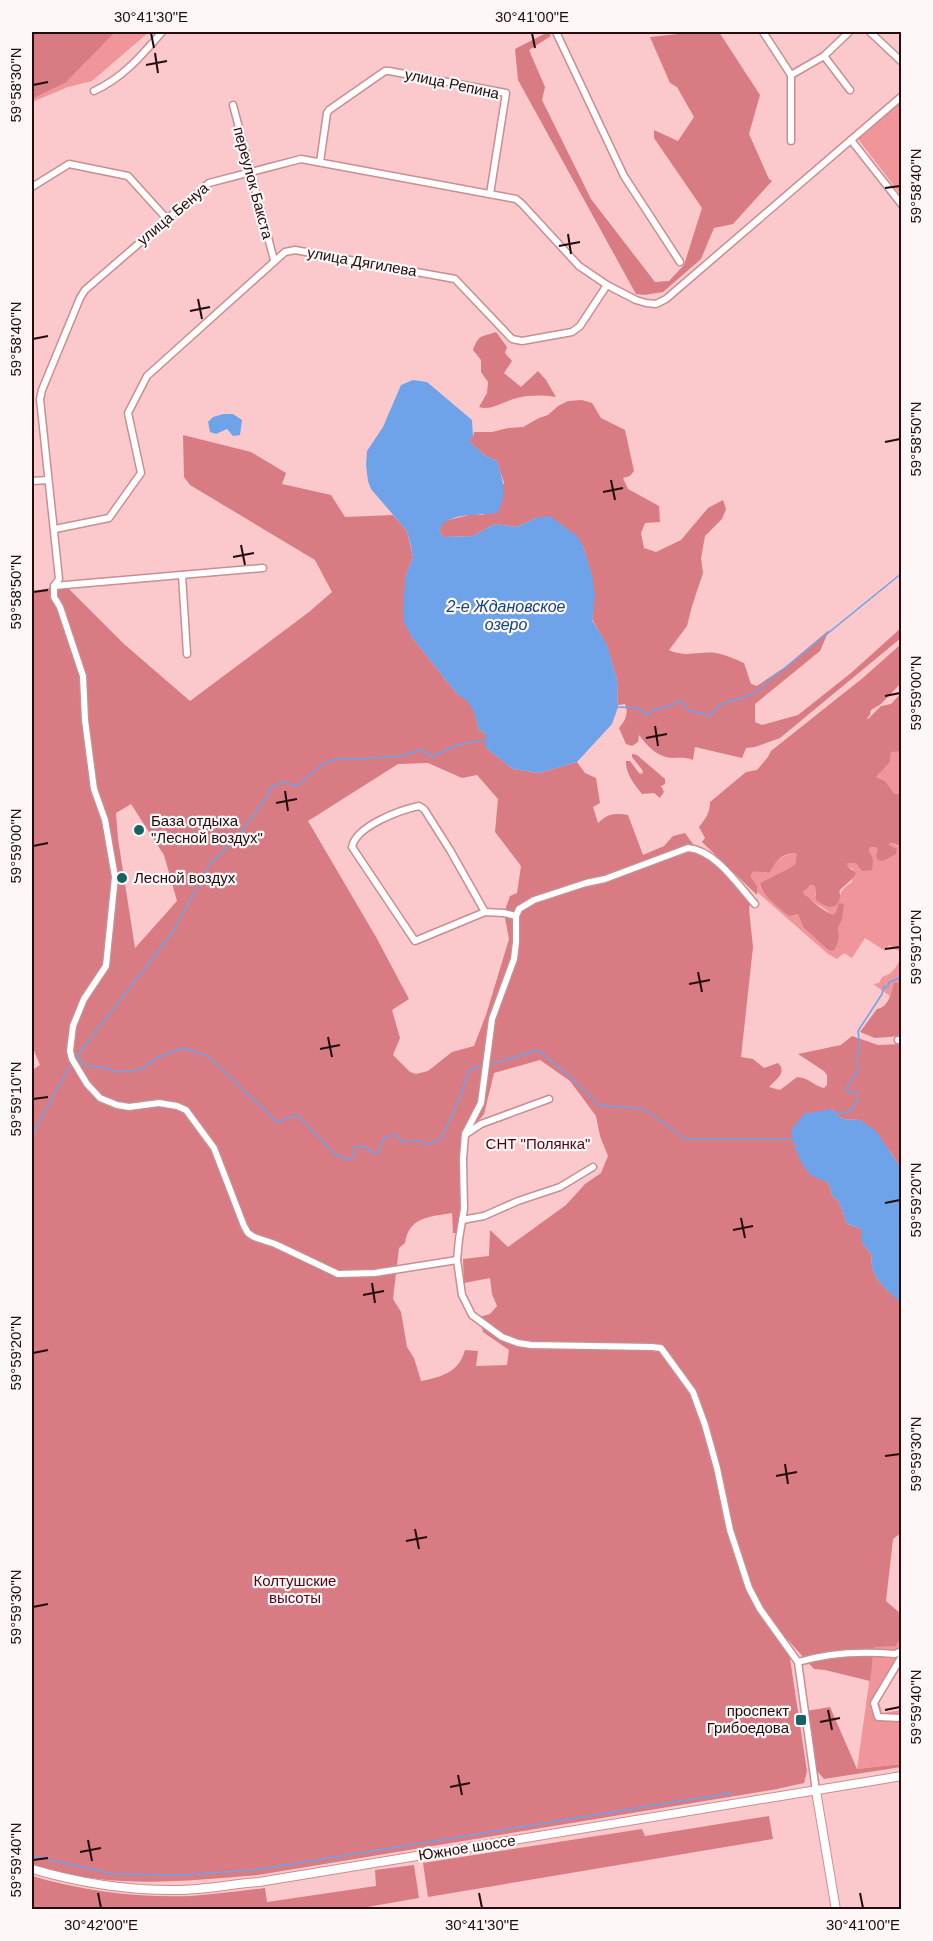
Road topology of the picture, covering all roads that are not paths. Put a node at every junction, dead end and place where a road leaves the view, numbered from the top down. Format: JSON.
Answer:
{"nodes":[{"id":1,"x":162,"y":32,"type":"edge"},
{"id":2,"x":556,"y":32,"type":"edge"},
{"id":3,"x":763,"y":32,"type":"edge"},
{"id":4,"x":849,"y":32,"type":"edge"},
{"id":5,"x":870,"y":32,"type":"edge"},
{"id":6,"x":824,"y":56,"type":"junction"},
{"id":7,"x":902,"y":62,"type":"edge"},
{"id":8,"x":791,"y":75,"type":"junction"},
{"id":9,"x":850,"y":90,"type":"dead end"},
{"id":10,"x":94,"y":91,"type":"dead end"},
{"id":11,"x":902,"y":96,"type":"edge"},
{"id":12,"x":233,"y":105,"type":"dead end"},
{"id":13,"x":851,"y":140,"type":"junction"},
{"id":14,"x":791,"y":141,"type":"dead end"},
{"id":15,"x":320,"y":162,"type":"junction"},
{"id":16,"x":250,"y":172,"type":"junction"},
{"id":17,"x":32,"y":187,"type":"edge"},
{"id":18,"x":490,"y":194,"type":"junction"},
{"id":19,"x":902,"y":205,"type":"edge"},
{"id":20,"x":166,"y":218,"type":"junction"},
{"id":21,"x":274,"y":260,"type":"junction"},
{"id":22,"x":680,"y":262,"type":"dead end"},
{"id":23,"x":607,"y":285,"type":"junction"},
{"id":24,"x":48,"y":480,"type":"junction"},
{"id":25,"x":32,"y":481,"type":"edge"},
{"id":26,"x":55,"y":529,"type":"junction"},
{"id":27,"x":263,"y":568,"type":"dead end"},
{"id":28,"x":182,"y":575,"type":"junction"},
{"id":29,"x":54,"y":586,"type":"junction"},
{"id":30,"x":187,"y":654,"type":"dead end"},
{"id":31,"x":755,"y":904,"type":"dead end"},
{"id":32,"x":485,"y":912,"type":"junction"},
{"id":33,"x":516,"y":916,"type":"junction"},
{"id":34,"x":549,"y":1099,"type":"dead end"},
{"id":35,"x":465,"y":1134,"type":"junction"},
{"id":36,"x":593,"y":1167,"type":"dead end"},
{"id":37,"x":462,"y":1220,"type":"junction"},
{"id":38,"x":457,"y":1260,"type":"junction"},
{"id":39,"x":902,"y":1651,"type":"edge"},
{"id":40,"x":902,"y":1656,"type":"edge"},
{"id":41,"x":798,"y":1662,"type":"junction"},
{"id":42,"x":902,"y":1718,"type":"edge"},
{"id":43,"x":902,"y":1776,"type":"edge"},
{"id":44,"x":816,"y":1791,"type":"junction"},
{"id":45,"x":32,"y":1869,"type":"edge"},
{"id":46,"x":836,"y":1910,"type":"edge"}],
"edges":[{"from":1,"to":10,"type":"street"},
{"from":2,"to":22,"type":"street"},
{"from":3,"to":8,"type":"street"},
{"from":4,"to":6,"type":"street"},
{"from":5,"to":7,"type":"street"},
{"from":6,"to":8,"type":"street"},
{"from":6,"to":9,"type":"street"},
{"from":8,"to":14,"type":"street"},
{"from":11,"to":13,"type":"street","name":"улица Бенуа"},
{"from":12,"to":16,"type":"street","name":"переулок Бакста"},
{"from":13,"to":19,"type":"street"},
{"from":13,"to":23,"type":"street","name":"улица Бенуа"},
{"from":15,"to":16,"type":"street","name":"улица Бенуа"},
{"from":15,"to":18,"type":"street","name":"улица Бенуа"},
{"from":15,"to":18,"type":"street","name":"улица Репина"},
{"from":16,"to":20,"type":"street","name":"улица Бенуа"},
{"from":16,"to":21,"type":"street","name":"переулок Бакста"},
{"from":17,"to":20,"type":"street"},
{"from":18,"to":23,"type":"street","name":"улица Бенуа"},
{"from":20,"to":24,"type":"street","name":"улица Бенуа"},
{"from":21,"to":23,"type":"street","name":"улица Дягилева"},
{"from":21,"to":26,"type":"street","name":"улица Дягилева"},
{"from":24,"to":25,"type":"street"},
{"from":24,"to":26,"type":"street","name":"улица Бенуа"},
{"from":26,"to":29,"type":"street","name":"улица Бенуа"},
{"from":27,"to":28,"type":"street"},
{"from":28,"to":29,"type":"street"},
{"from":28,"to":30,"type":"street"},
{"from":29,"to":38,"type":"street"},
{"from":31,"to":33,"type":"street"},
{"from":32,"to":32,"type":"street"},
{"from":32,"to":33,"type":"street"},
{"from":33,"to":35,"type":"street"},
{"from":34,"to":35,"type":"street"},
{"from":35,"to":37,"type":"street"},
{"from":36,"to":37,"type":"street"},
{"from":37,"to":38,"type":"street"},
{"from":38,"to":41,"type":"street"},
{"from":39,"to":41,"type":"street"},
{"from":40,"to":42,"type":"street"},
{"from":41,"to":44,"type":"street"},
{"from":43,"to":44,"type":"street","name":"Южное шоссе"},
{"from":44,"to":45,"type":"street","name":"Южное шоссе"},
{"from":44,"to":46,"type":"street"}]}
